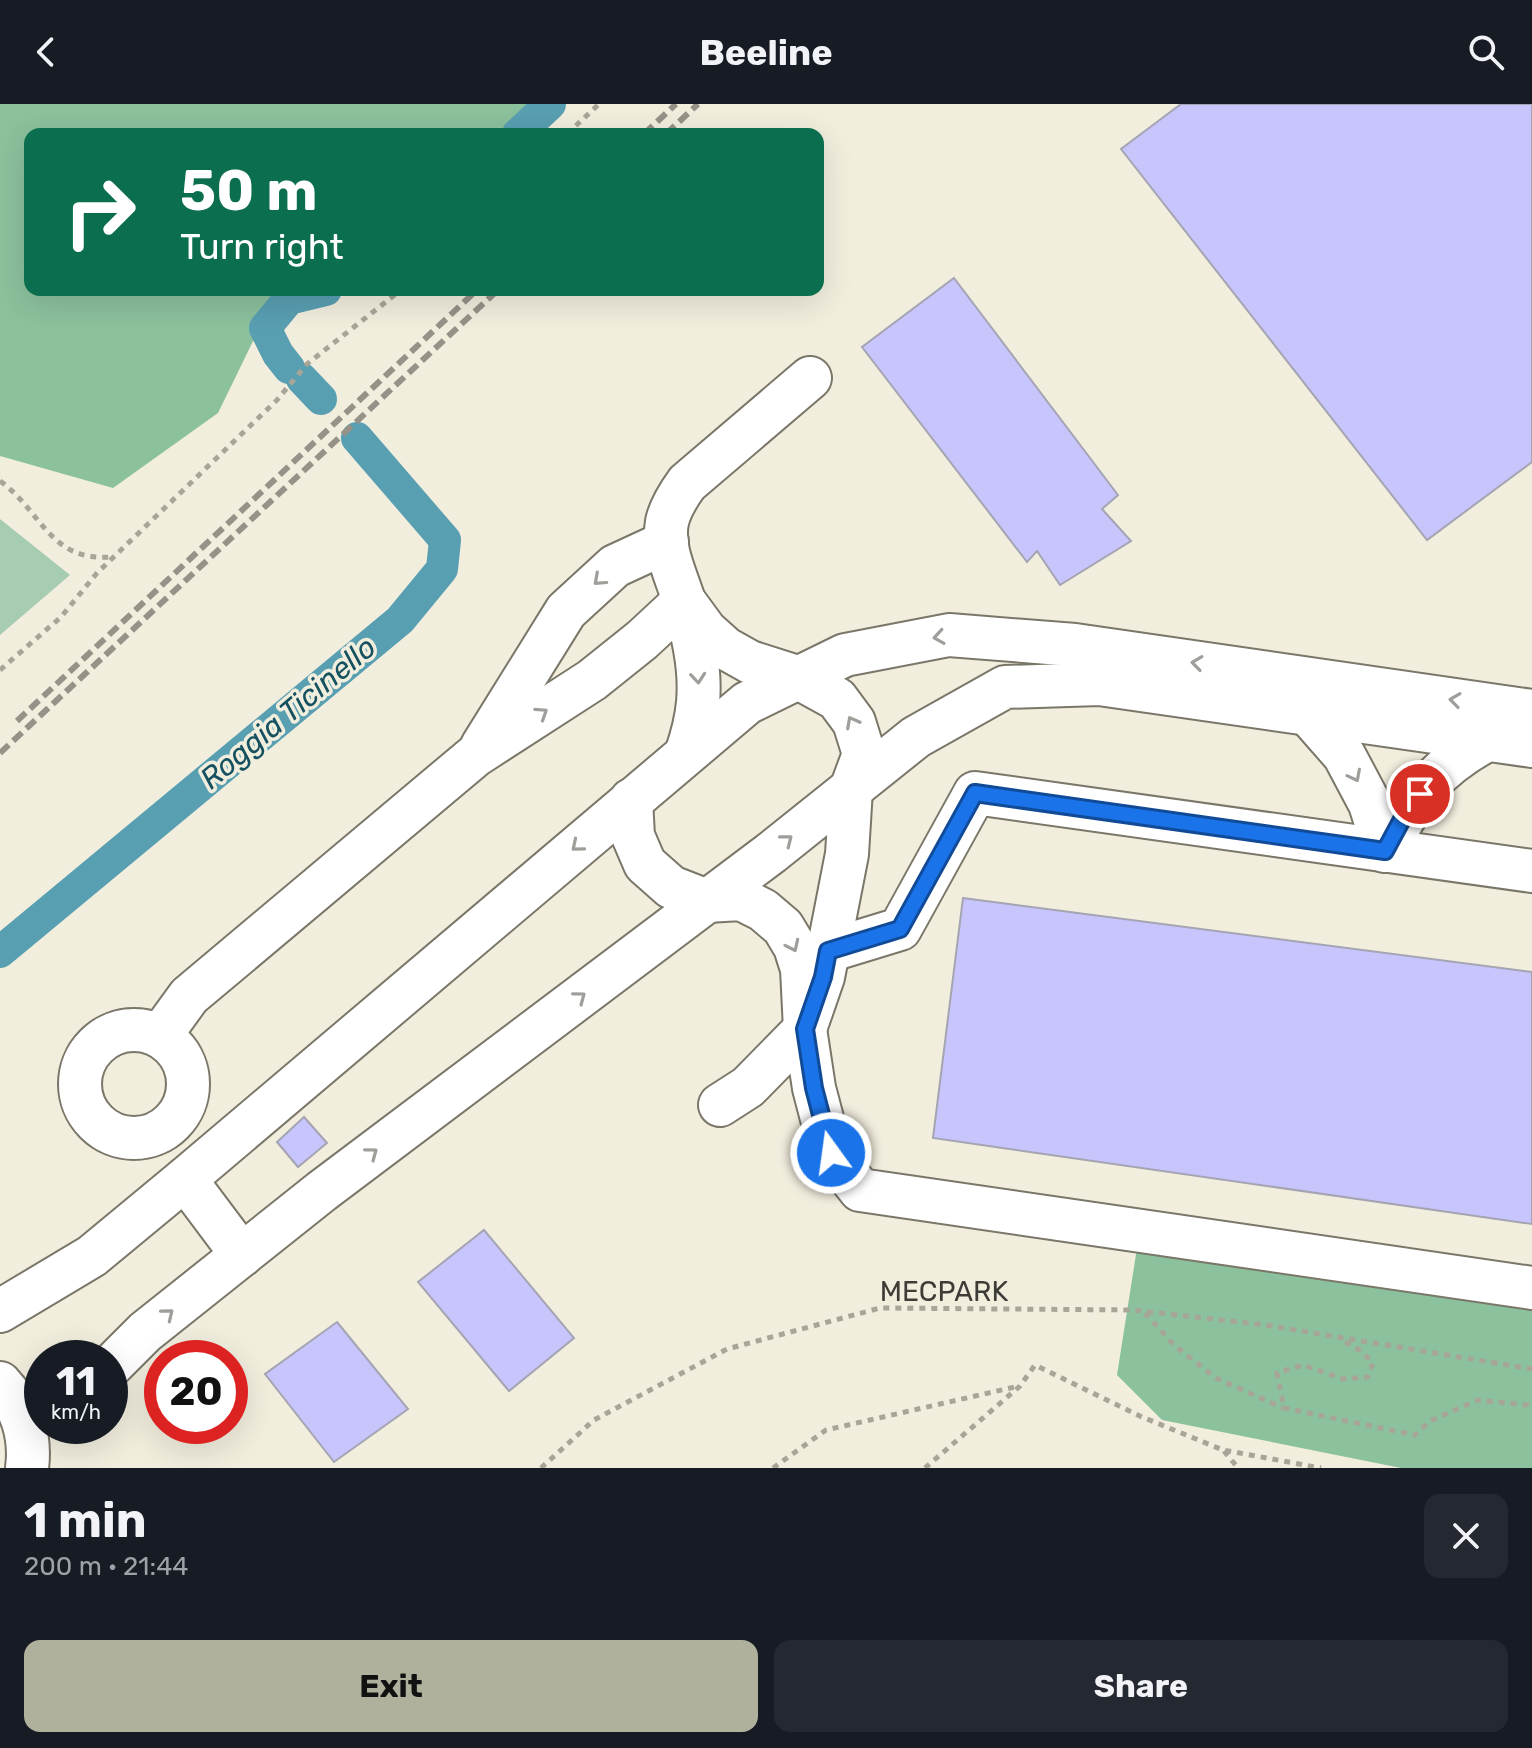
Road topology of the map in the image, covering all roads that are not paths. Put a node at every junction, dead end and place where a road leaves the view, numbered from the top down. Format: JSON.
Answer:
{"nodes":[{"id":1,"x":810,"y":378,"type":"dead end"},
{"id":2,"x":667,"y":542,"type":"junction"},
{"id":3,"x":684,"y":601,"type":"junction"},
{"id":4,"x":797,"y":677,"type":"junction"},
{"id":5,"x":1532,"y":711,"type":"edge"},
{"id":6,"x":1308,"y":714,"type":"junction"},
{"id":7,"x":1487,"y":740,"type":"junction"},
{"id":8,"x":1532,"y":746,"type":"edge"},
{"id":9,"x":686,"y":754,"type":"junction"},
{"id":10,"x":476,"y":755,"type":"junction"},
{"id":11,"x":851,"y":789,"type":"junction"},
{"id":12,"x":631,"y":800,"type":"junction"},
{"id":13,"x":1385,"y":851,"type":"junction"},
{"id":14,"x":1532,"y":871,"type":"edge"},
{"id":15,"x":707,"y":901,"type":"junction"},
{"id":16,"x":828,"y":951,"type":"junction"},
{"id":17,"x":805,"y":1029,"type":"junction"},
{"id":18,"x":160,"y":1036,"type":"dead end"},
{"id":19,"x":720,"y":1105,"type":"dead end"},
{"id":20,"x":185,"y":1179,"type":"junction"},
{"id":21,"x":242,"y":1255,"type":"junction"},
{"id":22,"x":1532,"y":1288,"type":"edge"},
{"id":23,"x":0,"y":1311,"type":"edge"},
{"id":24,"x":128,"y":1349,"type":"edge"},
{"id":25,"x":0,"y":1383,"type":"edge"},
{"id":26,"x":36,"y":1449,"type":"edge"}],
"edges":[{"from":1,"to":2,"type":"street"},
{"from":2,"to":3,"type":"street"},
{"from":2,"to":10,"type":"street","one_way":true},
{"from":3,"to":4,"type":"street"},
{"from":3,"to":9,"type":"street","one_way":true},
{"from":10,"to":3,"type":"street","one_way":true},
{"from":5,"to":4,"type":"street","one_way":true},
{"from":4,"to":9,"type":"street"},
{"from":11,"to":4,"type":"street","one_way":true},
{"from":6,"to":7,"type":"street"},
{"from":6,"to":11,"type":"street"},
{"from":6,"to":13,"type":"street","one_way":true},
{"from":7,"to":8,"type":"street"},
{"from":7,"to":13,"type":"street"},
{"from":9,"to":12,"type":"street"},
{"from":10,"to":18,"type":"street"},
{"from":15,"to":11,"type":"street","one_way":true},
{"from":11,"to":16,"type":"street"},
{"from":12,"to":15,"type":"street"},
{"from":12,"to":20,"type":"street","one_way":true},
{"from":13,"to":14,"type":"street"},
{"from":13,"to":16,"type":"street"},
{"from":15,"to":17,"type":"street","one_way":true},
{"from":21,"to":15,"type":"street","one_way":true},
{"from":16,"to":17,"type":"street"},
{"from":17,"to":19,"type":"street"},
{"from":17,"to":22,"type":"street"},
{"from":20,"to":21,"type":"street"},
{"from":20,"to":23,"type":"street"},
{"from":24,"to":21,"type":"street","one_way":true},
{"from":25,"to":26,"type":"street"}]}
